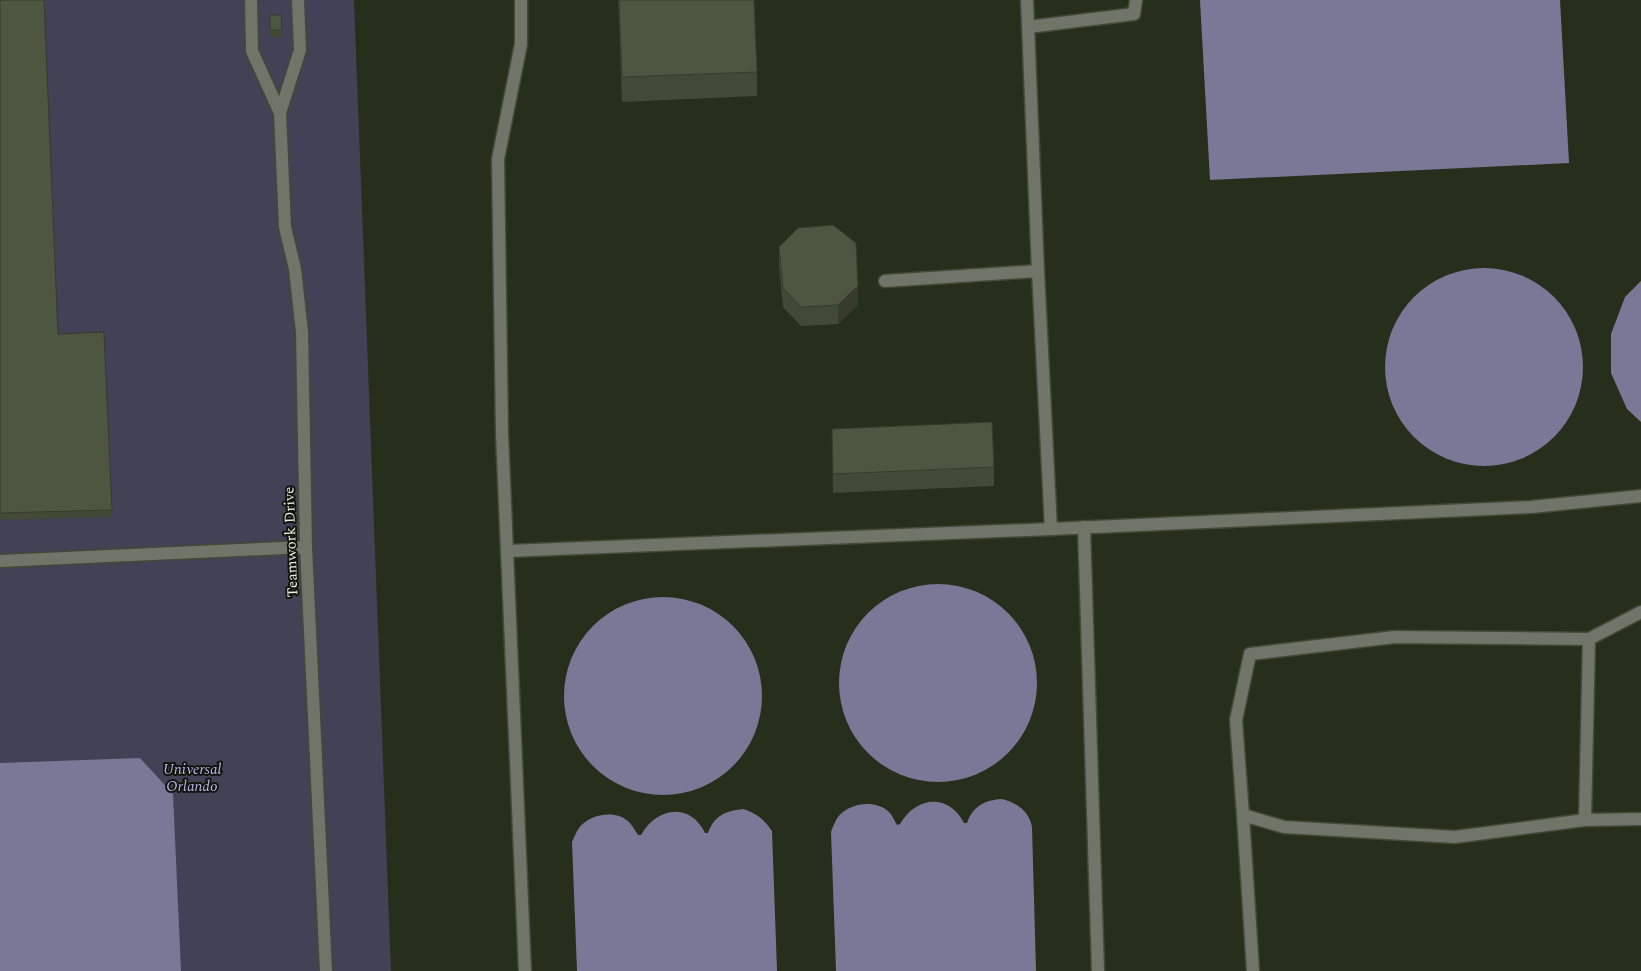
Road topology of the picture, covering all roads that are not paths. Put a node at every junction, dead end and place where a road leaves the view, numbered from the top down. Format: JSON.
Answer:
{"nodes":[{"id":1,"x":250,"y":0,"type":"edge"},
{"id":2,"x":298,"y":0,"type":"edge"},
{"id":3,"x":521,"y":0,"type":"edge"},
{"id":4,"x":1027,"y":0,"type":"edge"},
{"id":5,"x":1136,"y":0,"type":"edge"},
{"id":6,"x":1028,"y":26,"type":"junction"},
{"id":7,"x":280,"y":113,"type":"junction"},
{"id":8,"x":1038,"y":271,"type":"junction"},
{"id":9,"x":885,"y":281,"type":"dead end"},
{"id":10,"x":1641,"y":496,"type":"edge"},
{"id":11,"x":1084,"y":527,"type":"junction"},
{"id":12,"x":1051,"y":529,"type":"junction"},
{"id":13,"x":306,"y":547,"type":"junction"},
{"id":14,"x":507,"y":551,"type":"junction"},
{"id":15,"x":0,"y":561,"type":"edge"},
{"id":16,"x":1641,"y":612,"type":"edge"},
{"id":17,"x":1589,"y":639,"type":"junction"},
{"id":18,"x":1243,"y":815,"type":"junction"},
{"id":19,"x":1641,"y":819,"type":"edge"},
{"id":20,"x":1585,"y":820,"type":"junction"},
{"id":21,"x":326,"y":971,"type":"edge"},
{"id":22,"x":526,"y":971,"type":"edge"},
{"id":23,"x":1098,"y":971,"type":"edge"},
{"id":24,"x":1253,"y":971,"type":"edge"}],
"edges":[{"from":1,"to":7,"type":"street","name":"Teamwork Drive"},
{"from":2,"to":7,"type":"street","name":"Teamwork Drive"},
{"from":3,"to":14,"type":"street"},
{"from":4,"to":6,"type":"street"},
{"from":5,"to":6,"type":"street"},
{"from":6,"to":8,"type":"street"},
{"from":7,"to":13,"type":"street","name":"Teamwork Drive"},
{"from":8,"to":9,"type":"street"},
{"from":8,"to":12,"type":"street"},
{"from":10,"to":11,"type":"street"},
{"from":11,"to":12,"type":"street"},
{"from":11,"to":23,"type":"street"},
{"from":12,"to":14,"type":"street"},
{"from":13,"to":15,"type":"street"},
{"from":13,"to":21,"type":"street","name":"Teamwork Drive"},
{"from":14,"to":22,"type":"street"},
{"from":16,"to":17,"type":"street"},
{"from":17,"to":18,"type":"street"},
{"from":17,"to":20,"type":"street"},
{"from":18,"to":20,"type":"street"},
{"from":18,"to":24,"type":"street"},
{"from":19,"to":20,"type":"street"}]}
